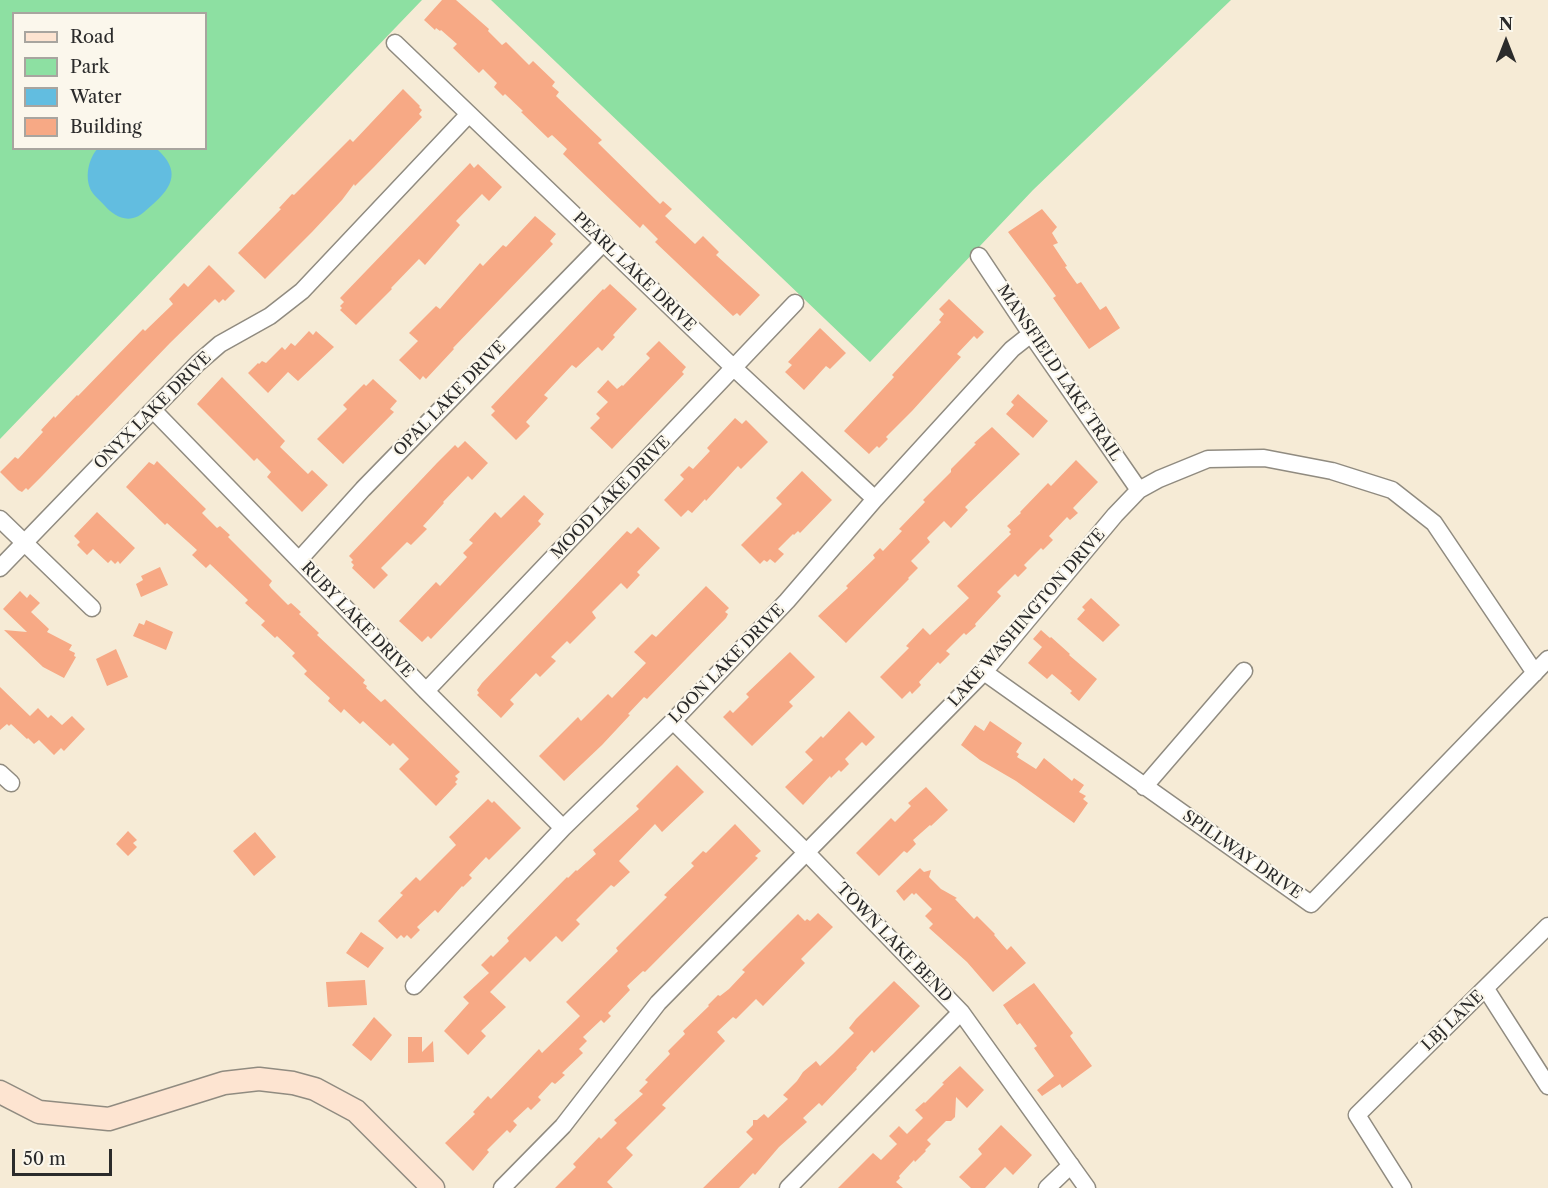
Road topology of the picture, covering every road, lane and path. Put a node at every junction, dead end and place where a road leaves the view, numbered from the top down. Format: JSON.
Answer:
{"nodes":[{"id":1,"x":395,"y":43,"type":"dead end"},
{"id":2,"x":469,"y":114,"type":"junction"},
{"id":3,"x":604,"y":242,"type":"junction"},
{"id":4,"x":979,"y":256,"type":"dead end"},
{"id":5,"x":795,"y":303,"type":"dead end"},
{"id":6,"x":1031,"y":334,"type":"junction"},
{"id":7,"x":734,"y":368,"type":"junction"},
{"id":8,"x":153,"y":410,"type":"junction"},
{"id":9,"x":1139,"y":490,"type":"junction"},
{"id":10,"x":875,"y":499,"type":"junction"},
{"id":11,"x":0,"y":519,"type":"edge"},
{"id":12,"x":25,"y":543,"type":"junction"},
{"id":13,"x":299,"y":560,"type":"junction"},
{"id":14,"x":0,"y":568,"type":"edge"},
{"id":15,"x":92,"y":608,"type":"dead end"},
{"id":16,"x":1548,"y":659,"type":"edge"},
{"id":17,"x":1244,"y":671,"type":"dead end"},
{"id":18,"x":984,"y":672,"type":"junction"},
{"id":19,"x":1535,"y":673,"type":"junction"},
{"id":20,"x":426,"y":692,"type":"junction"},
{"id":21,"x":673,"y":721,"type":"junction"},
{"id":22,"x":1144,"y":787,"type":"junction"},
{"id":23,"x":563,"y":828,"type":"junction"},
{"id":24,"x":807,"y":853,"type":"junction"},
{"id":25,"x":1548,"y":926,"type":"edge"},
{"id":26,"x":414,"y":986,"type":"dead end"},
{"id":27,"x":1486,"y":989,"type":"junction"},
{"id":28,"x":961,"y":1012,"type":"junction"},
{"id":29,"x":1548,"y":1086,"type":"edge"},
{"id":30,"x":0,"y":1092,"type":"edge"},
{"id":31,"x":1071,"y":1165,"type":"junction"},
{"id":32,"x":433,"y":1188,"type":"edge"},
{"id":33,"x":502,"y":1188,"type":"edge"},
{"id":34,"x":788,"y":1188,"type":"edge"},
{"id":35,"x":1047,"y":1188,"type":"edge"},
{"id":36,"x":1088,"y":1188,"type":"edge"},
{"id":37,"x":1403,"y":1188,"type":"edge"}],
"edges":[{"from":1,"to":2,"type":"street","name":"PEARL LAKE DRIVE"},
{"from":2,"to":3,"type":"street","name":"PEARL LAKE DRIVE"},
{"from":2,"to":8,"type":"street","name":"ONYX LAKE DRIVE"},
{"from":3,"to":7,"type":"street","name":"PEARL LAKE DRIVE"},
{"from":3,"to":13,"type":"street","name":"OPAL LAKE DRIVE"},
{"from":4,"to":6,"type":"street","name":"MANSFIELD LAKE TRAIL"},
{"from":5,"to":7,"type":"street","name":"MOOD LAKE DRIVE"},
{"from":6,"to":9,"type":"street","name":"MANSFIELD LAKE TRAIL"},
{"from":6,"to":10,"type":"street","name":"LOON LAKE DRIVE"},
{"from":7,"to":10,"type":"street","name":"PEARL LAKE DRIVE"},
{"from":7,"to":20,"type":"street","name":"MOOD LAKE DRIVE"},
{"from":8,"to":12,"type":"street","name":"ONYX LAKE DRIVE"},
{"from":8,"to":13,"type":"street","name":"RUBY LAKE DRIVE"},
{"from":9,"to":18,"type":"street","name":"LAKE WASHINGTON DRIVE"},
{"from":9,"to":19,"type":"street","name":"LAKE WASHINGTON DRIVE"},
{"from":10,"to":21,"type":"street","name":"LOON LAKE DRIVE"},
{"from":11,"to":12,"type":"street"},
{"from":12,"to":14,"type":"street","name":"ONYX LAKE DRIVE"},
{"from":12,"to":15,"type":"street"},
{"from":13,"to":20,"type":"street","name":"RUBY LAKE DRIVE"},
{"from":16,"to":19,"type":"street","name":"SPILLWAY DRIVE"},
{"from":17,"to":22,"type":"street"},
{"from":18,"to":22,"type":"street","name":"SPILLWAY DRIVE"},
{"from":18,"to":24,"type":"street","name":"LAKE WASHINGTON DRIVE"},
{"from":19,"to":22,"type":"street","name":"SPILLWAY DRIVE"},
{"from":20,"to":23,"type":"street","name":"RUBY LAKE DRIVE"},
{"from":21,"to":23,"type":"street","name":"LOON LAKE DRIVE"},
{"from":21,"to":24,"type":"street","name":"TOWN LAKE BEND"},
{"from":23,"to":26,"type":"street","name":"LOON LAKE DRIVE"},
{"from":24,"to":28,"type":"street","name":"TOWN LAKE BEND"},
{"from":24,"to":33,"type":"street","name":"LAKE WASHINGTON DRIVE"},
{"from":25,"to":27,"type":"street","name":"LBJ LANE"},
{"from":27,"to":29,"type":"street"},
{"from":27,"to":37,"type":"street","name":"LBJ LANE"},
{"from":28,"to":31,"type":"street","name":"TOWN LAKE BEND"},
{"from":28,"to":34,"type":"street"},
{"from":30,"to":32,"type":"street"},
{"from":31,"to":35,"type":"street"},
{"from":31,"to":36,"type":"street","name":"TOWN LAKE BEND"}]}
